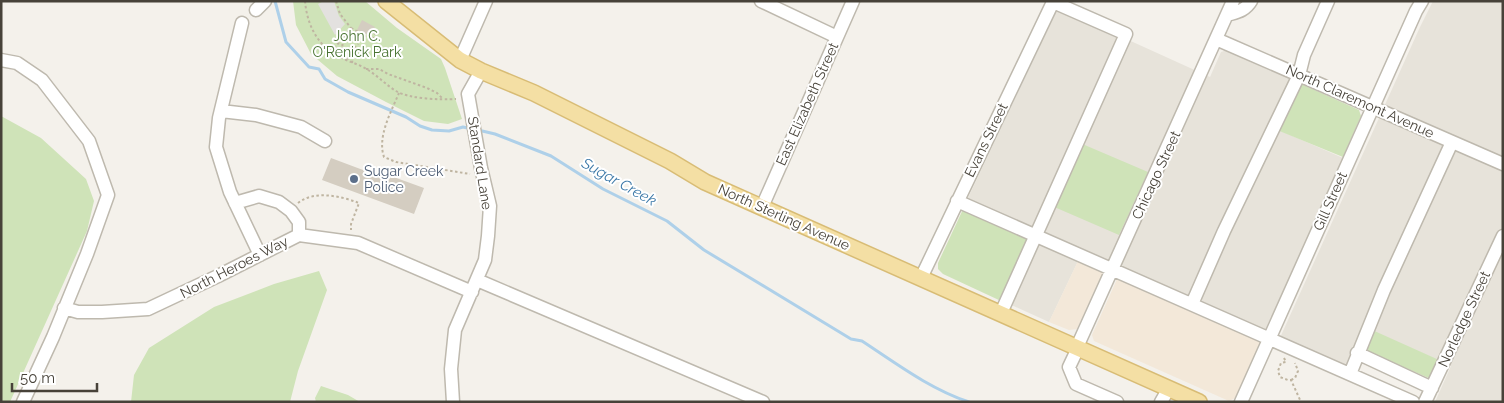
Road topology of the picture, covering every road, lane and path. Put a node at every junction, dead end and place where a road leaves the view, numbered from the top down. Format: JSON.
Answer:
{"nodes":[{"id":1,"x":305,"y":1,"type":"edge"},
{"id":2,"x":336,"y":1,"type":"edge"},
{"id":3,"x":486,"y":1,"type":"edge"},
{"id":4,"x":761,"y":1,"type":"edge"},
{"id":5,"x":853,"y":1,"type":"edge"},
{"id":6,"x":1233,"y":1,"type":"edge"},
{"id":7,"x":1250,"y":1,"type":"edge"},
{"id":8,"x":1328,"y":1,"type":"edge"},
{"id":9,"x":1422,"y":1,"type":"edge"},
{"id":10,"x":389,"y":2,"type":"edge"},
{"id":11,"x":1053,"y":2,"type":"edge"},
{"id":12,"x":1227,"y":15,"type":"junction"},
{"id":13,"x":242,"y":23,"type":"dead end"},
{"id":14,"x":351,"y":28,"type":"junction"},
{"id":15,"x":377,"y":30,"type":"dead end"},
{"id":16,"x":837,"y":36,"type":"junction"},
{"id":17,"x":343,"y":38,"type":"junction"},
{"id":18,"x":1216,"y":39,"type":"junction"},
{"id":19,"x":358,"y":44,"type":"dead end"},
{"id":20,"x":331,"y":52,"type":"junction"},
{"id":21,"x":1,"y":60,"type":"edge"},
{"id":22,"x":460,"y":60,"type":"junction"},
{"id":23,"x":352,"y":62,"type":"junction"},
{"id":24,"x":366,"y":69,"type":"junction"},
{"id":25,"x":481,"y":71,"type":"junction"},
{"id":26,"x":1299,"y":75,"type":"junction"},
{"id":27,"x":399,"y":93,"type":"junction"},
{"id":28,"x":458,"y":98,"type":"dead end"},
{"id":29,"x":443,"y":100,"type":"junction"},
{"id":30,"x":1372,"y":107,"type":"junction"},
{"id":31,"x":221,"y":111,"type":"junction"},
{"id":32,"x":325,"y":141,"type":"dead end"},
{"id":33,"x":1452,"y":142,"type":"junction"},
{"id":34,"x":1503,"y":164,"type":"edge"},
{"id":35,"x":476,"y":171,"type":"junction"},
{"id":36,"x":957,"y":201,"type":"junction"},
{"id":37,"x":235,"y":203,"type":"junction"},
{"id":38,"x":298,"y":203,"type":"dead end"},
{"id":39,"x":762,"y":207,"type":"junction"},
{"id":40,"x":352,"y":232,"type":"dead end"},
{"id":41,"x":299,"y":235,"type":"junction"},
{"id":42,"x":1036,"y":235,"type":"junction"},
{"id":43,"x":1503,"y":236,"type":"edge"},
{"id":44,"x":260,"y":255,"type":"junction"},
{"id":45,"x":1112,"y":269,"type":"junction"},
{"id":46,"x":920,"y":278,"type":"junction"},
{"id":47,"x":477,"y":280,"type":"junction"},
{"id":48,"x":472,"y":292,"type":"junction"},
{"id":49,"x":1192,"y":304,"type":"junction"},
{"id":50,"x":64,"y":308,"type":"junction"},
{"id":51,"x":1001,"y":313,"type":"junction"},
{"id":52,"x":1269,"y":338,"type":"junction"},
{"id":53,"x":1077,"y":348,"type":"junction"},
{"id":54,"x":1357,"y":353,"type":"junction"},
{"id":55,"x":1282,"y":355,"type":"dead end"},
{"id":56,"x":1286,"y":362,"type":"junction"},
{"id":57,"x":1350,"y":374,"type":"junction"},
{"id":58,"x":1291,"y":380,"type":"junction"},
{"id":59,"x":1169,"y":388,"type":"junction"},
{"id":60,"x":1432,"y":388,"type":"junction"},
{"id":61,"x":23,"y":402,"type":"edge"},
{"id":62,"x":453,"y":402,"type":"edge"},
{"id":63,"x":763,"y":402,"type":"edge"},
{"id":64,"x":1117,"y":402,"type":"edge"},
{"id":65,"x":1161,"y":402,"type":"edge"},
{"id":66,"x":1199,"y":402,"type":"edge"},
{"id":67,"x":1241,"y":402,"type":"edge"},
{"id":68,"x":1301,"y":402,"type":"edge"},
{"id":69,"x":1413,"y":402,"type":"edge"},
{"id":70,"x":1425,"y":402,"type":"edge"}],
"edges":[{"from":1,"to":20,"type":"path"},
{"from":2,"to":14,"type":"path"},
{"from":3,"to":22,"type":"street"},
{"from":4,"to":16,"type":"street"},
{"from":5,"to":16,"type":"street","name":"East Elizabeth Street"},
{"from":6,"to":12,"type":"street","name":"Chicago Street"},
{"from":7,"to":12,"type":"street"},
{"from":8,"to":26,"type":"street"},
{"from":9,"to":30,"type":"street","name":"Gill Street"},
{"from":10,"to":22,"type":"main road","name":"North Sterling Avenue"},
{"from":11,"to":36,"type":"street","name":"Evans Street"},
{"from":11,"to":42,"type":"street"},
{"from":12,"to":18,"type":"street","name":"Chicago Street"},
{"from":13,"to":31,"type":"street"},
{"from":14,"to":15,"type":"path"},
{"from":14,"to":17,"type":"path"},
{"from":16,"to":39,"type":"street","name":"East Elizabeth Street"},
{"from":17,"to":20,"type":"path"},
{"from":17,"to":23,"type":"path"},
{"from":18,"to":26,"type":"street","name":"North Claremont Avenue"},
{"from":18,"to":45,"type":"street","name":"Chicago Street"},
{"from":19,"to":23,"type":"path"},
{"from":20,"to":23,"type":"path"},
{"from":21,"to":50,"type":"street"},
{"from":22,"to":25,"type":"main road","name":"North Sterling Avenue"},
{"from":23,"to":24,"type":"path"},
{"from":24,"to":27,"type":"path"},
{"from":24,"to":29,"type":"path"},
{"from":25,"to":35,"type":"street","name":"Standard Lane"},
{"from":25,"to":39,"type":"main road","name":"North Sterling Avenue"},
{"from":26,"to":30,"type":"street","name":"North Claremont Avenue"},
{"from":26,"to":49,"type":"street"},
{"from":27,"to":29,"type":"path"},
{"from":27,"to":35,"type":"path"},
{"from":28,"to":29,"type":"path"},
{"from":30,"to":33,"type":"street","name":"North Claremont Avenue"},
{"from":30,"to":52,"type":"street","name":"Gill Street"},
{"from":31,"to":32,"type":"street"},
{"from":31,"to":37,"type":"street"},
{"from":33,"to":34,"type":"street","name":"North Claremont Avenue"},
{"from":33,"to":54,"type":"street"},
{"from":35,"to":47,"type":"street","name":"Standard Lane"},
{"from":36,"to":42,"type":"street"},
{"from":36,"to":46,"type":"street","name":"Evans Street"},
{"from":37,"to":41,"type":"street"},
{"from":37,"to":44,"type":"street"},
{"from":38,"to":40,"type":"path"},
{"from":39,"to":46,"type":"main road","name":"North Sterling Avenue"},
{"from":41,"to":44,"type":"street","name":"North Heroes Way"},
{"from":41,"to":48,"type":"street","name":"North Heroes Way"},
{"from":42,"to":45,"type":"street"},
{"from":42,"to":51,"type":"street"},
{"from":43,"to":60,"type":"street","name":"Norledge Street"},
{"from":44,"to":50,"type":"street","name":"North Heroes Way"},
{"from":45,"to":49,"type":"street"},
{"from":45,"to":53,"type":"street","name":"Chicago Street"},
{"from":46,"to":51,"type":"main road","name":"North Sterling Avenue"},
{"from":47,"to":48,"type":"street","name":"Standard Lane"},
{"from":47,"to":63,"type":"street"},
{"from":48,"to":62,"type":"street","name":"Standard Lane"},
{"from":49,"to":52,"type":"street"},
{"from":50,"to":61,"type":"street"},
{"from":51,"to":53,"type":"main road","name":"North Sterling Avenue"},
{"from":52,"to":57,"type":"street"},
{"from":52,"to":67,"type":"street","name":"Gill Street"},
{"from":53,"to":59,"type":"main road","name":"North Sterling Avenue"},
{"from":53,"to":64,"type":"street","name":"Chicago Street"},
{"from":54,"to":57,"type":"street"},
{"from":54,"to":60,"type":"street"},
{"from":55,"to":56,"type":"path"},
{"from":56,"to":58,"type":"path"},
{"from":56,"to":58,"type":"path"},
{"from":57,"to":69,"type":"street"},
{"from":58,"to":68,"type":"path"},
{"from":59,"to":65,"type":"street"},
{"from":59,"to":66,"type":"main road","name":"North Sterling Avenue"},
{"from":60,"to":70,"type":"street","name":"Norledge Street"}]}
